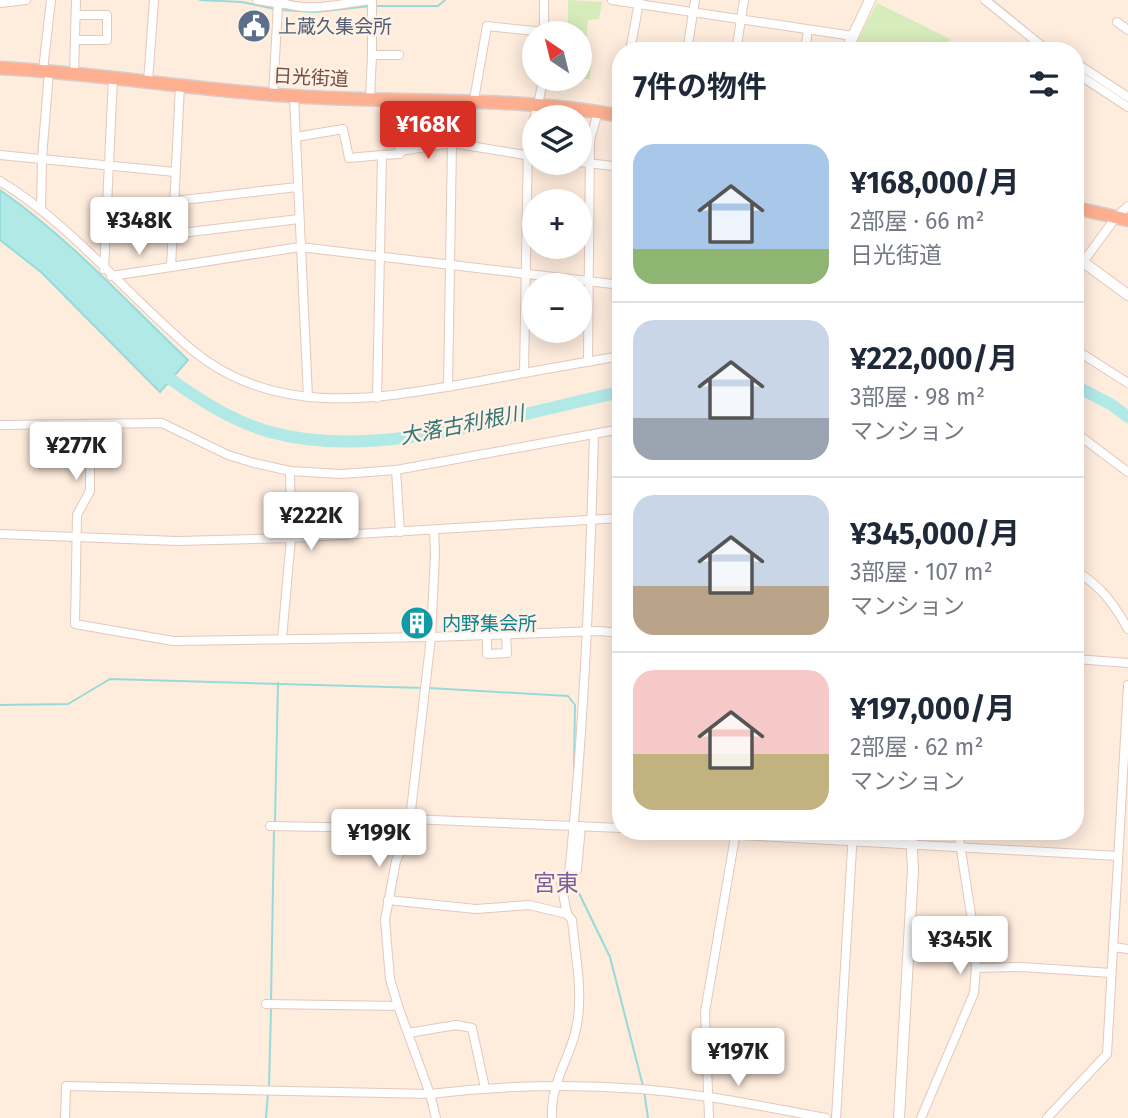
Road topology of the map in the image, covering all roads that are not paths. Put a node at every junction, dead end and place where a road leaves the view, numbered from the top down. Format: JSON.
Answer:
{"nodes":[{"id":1,"x":26,"y":0,"type":"edge"},
{"id":2,"x":51,"y":0,"type":"edge"},
{"id":3,"x":76,"y":0,"type":"edge"},
{"id":4,"x":154,"y":0,"type":"edge"},
{"id":5,"x":257,"y":0,"type":"edge"},
{"id":6,"x":544,"y":0,"type":"edge"},
{"id":7,"x":612,"y":0,"type":"edge"},
{"id":8,"x":695,"y":0,"type":"edge"},
{"id":9,"x":744,"y":0,"type":"edge"},
{"id":10,"x":870,"y":0,"type":"edge"},
{"id":11,"x":985,"y":0,"type":"edge"},
{"id":12,"x":639,"y":2,"type":"edge"},
{"id":13,"x":371,"y":3,"type":"edge"},
{"id":14,"x":0,"y":4,"type":"edge"},
{"id":15,"x":280,"y":5,"type":"edge"},
{"id":16,"x":693,"y":13,"type":"junction"},
{"id":17,"x":76,"y":15,"type":"junction"},
{"id":18,"x":741,"y":20,"type":"junction"},
{"id":19,"x":544,"y":21,"type":"edge"},
{"id":20,"x":1117,"y":22,"type":"dead end"},
{"id":21,"x":522,"y":30,"type":"edge"},
{"id":22,"x":808,"y":30,"type":"junction"},
{"id":23,"x":1128,"y":30,"type":"edge"},
{"id":24,"x":853,"y":36,"type":"junction"},
{"id":25,"x":76,"y":40,"type":"junction"},
{"id":26,"x":632,"y":42,"type":"edge"},
{"id":27,"x":688,"y":42,"type":"edge"},
{"id":28,"x":737,"y":42,"type":"edge"},
{"id":29,"x":806,"y":42,"type":"edge"},
{"id":30,"x":850,"y":42,"type":"edge"},
{"id":31,"x":1037,"y":42,"type":"edge"},
{"id":32,"x":373,"y":55,"type":"junction"},
{"id":33,"x":399,"y":55,"type":"dead end"},
{"id":34,"x":0,"y":68,"type":"edge"},
{"id":35,"x":46,"y":70,"type":"junction"},
{"id":36,"x":1084,"y":72,"type":"edge"},
{"id":37,"x":74,"y":74,"type":"junction"},
{"id":38,"x":1084,"y":74,"type":"edge"},
{"id":39,"x":113,"y":78,"type":"junction"},
{"id":40,"x":148,"y":82,"type":"junction"},
{"id":41,"x":180,"y":85,"type":"junction"},
{"id":42,"x":273,"y":95,"type":"junction"},
{"id":43,"x":294,"y":97,"type":"junction"},
{"id":44,"x":1128,"y":97,"type":"edge"},
{"id":45,"x":370,"y":99,"type":"junction"},
{"id":46,"x":394,"y":99,"type":"junction"},
{"id":47,"x":450,"y":100,"type":"junction"},
{"id":48,"x":474,"y":100,"type":"junction"},
{"id":49,"x":528,"y":105,"type":"edge"},
{"id":50,"x":1128,"y":107,"type":"edge"},
{"id":51,"x":592,"y":111,"type":"edge"},
{"id":52,"x":598,"y":112,"type":"junction"},
{"id":53,"x":612,"y":112,"type":"edge"},
{"id":54,"x":592,"y":132,"type":"edge"},
{"id":55,"x":296,"y":136,"type":"junction"},
{"id":56,"x":452,"y":143,"type":"junction"},
{"id":57,"x":400,"y":151,"type":"junction"},
{"id":58,"x":0,"y":155,"type":"edge"},
{"id":59,"x":382,"y":155,"type":"junction"},
{"id":60,"x":522,"y":155,"type":"edge"},
{"id":61,"x":42,"y":158,"type":"junction"},
{"id":62,"x":109,"y":164,"type":"junction"},
{"id":63,"x":592,"y":164,"type":"edge"},
{"id":64,"x":612,"y":166,"type":"edge"},
{"id":65,"x":175,"y":172,"type":"junction"},
{"id":66,"x":530,"y":175,"type":"edge"},
{"id":67,"x":590,"y":175,"type":"edge"},
{"id":68,"x":0,"y":181,"type":"edge"},
{"id":69,"x":298,"y":187,"type":"junction"},
{"id":70,"x":174,"y":201,"type":"junction"},
{"id":71,"x":1128,"y":206,"type":"edge"},
{"id":72,"x":41,"y":209,"type":"junction"},
{"id":73,"x":1084,"y":210,"type":"edge"},
{"id":74,"x":1122,"y":218,"type":"edge"},
{"id":75,"x":299,"y":219,"type":"junction"},
{"id":76,"x":173,"y":234,"type":"junction"},
{"id":77,"x":300,"y":247,"type":"junction"},
{"id":78,"x":380,"y":257,"type":"junction"},
{"id":79,"x":1084,"y":257,"type":"edge"},
{"id":80,"x":1084,"y":264,"type":"edge"},
{"id":81,"x":450,"y":265,"type":"junction"},
{"id":82,"x":171,"y":267,"type":"junction"},
{"id":83,"x":104,"y":269,"type":"junction"},
{"id":84,"x":526,"y":273,"type":"edge"},
{"id":85,"x":589,"y":273,"type":"edge"},
{"id":86,"x":522,"y":274,"type":"edge"},
{"id":87,"x":111,"y":276,"type":"junction"},
{"id":88,"x":592,"y":282,"type":"edge"},
{"id":89,"x":612,"y":284,"type":"edge"},
{"id":90,"x":1128,"y":295,"type":"edge"},
{"id":91,"x":525,"y":343,"type":"edge"},
{"id":92,"x":588,"y":343,"type":"edge"},
{"id":93,"x":1084,"y":354,"type":"edge"},
{"id":94,"x":612,"y":358,"type":"edge"},
{"id":95,"x":588,"y":362,"type":"junction"},
{"id":96,"x":524,"y":373,"type":"junction"},
{"id":97,"x":1128,"y":383,"type":"edge"},
{"id":98,"x":448,"y":387,"type":"junction"},
{"id":99,"x":308,"y":397,"type":"junction"},
{"id":100,"x":377,"y":398,"type":"junction"},
{"id":101,"x":90,"y":424,"type":"junction"},
{"id":102,"x":0,"y":425,"type":"edge"},
{"id":103,"x":612,"y":431,"type":"edge"},
{"id":104,"x":594,"y":434,"type":"junction"},
{"id":105,"x":1084,"y":439,"type":"edge"},
{"id":106,"x":396,"y":470,"type":"junction"},
{"id":107,"x":290,"y":471,"type":"junction"},
{"id":108,"x":1128,"y":472,"type":"edge"},
{"id":109,"x":612,"y":519,"type":"edge"},
{"id":110,"x":592,"y":520,"type":"junction"},
{"id":111,"x":434,"y":530,"type":"junction"},
{"id":112,"x":400,"y":531,"type":"junction"},
{"id":113,"x":0,"y":534,"type":"edge"},
{"id":114,"x":77,"y":536,"type":"junction"},
{"id":115,"x":291,"y":538,"type":"junction"},
{"id":116,"x":1084,"y":576,"type":"edge"},
{"id":117,"x":1128,"y":629,"type":"edge"},
{"id":118,"x":586,"y":632,"type":"junction"},
{"id":119,"x":612,"y":633,"type":"edge"},
{"id":120,"x":486,"y":635,"type":"junction"},
{"id":121,"x":506,"y":635,"type":"junction"},
{"id":122,"x":430,"y":637,"type":"junction"},
{"id":123,"x":282,"y":639,"type":"junction"},
{"id":124,"x":1084,"y":660,"type":"edge"},
{"id":125,"x":1128,"y":663,"type":"edge"},
{"id":126,"x":1128,"y":685,"type":"edge"},
{"id":127,"x":1127,"y":707,"type":"edge"},
{"id":128,"x":410,"y":819,"type":"junction"},
{"id":129,"x":270,"y":825,"type":"dead end"},
{"id":130,"x":578,"y":825,"type":"junction"},
{"id":131,"x":612,"y":827,"type":"edge"},
{"id":132,"x":735,"y":840,"type":"edge"},
{"id":133,"x":853,"y":840,"type":"edge"},
{"id":134,"x":883,"y":840,"type":"edge"},
{"id":135,"x":912,"y":840,"type":"edge"},
{"id":136,"x":959,"y":840,"type":"edge"},
{"id":137,"x":913,"y":844,"type":"junction"},
{"id":138,"x":960,"y":847,"type":"junction"},
{"id":139,"x":1118,"y":856,"type":"junction"},
{"id":140,"x":388,"y":900,"type":"junction"},
{"id":141,"x":567,"y":914,"type":"junction"},
{"id":142,"x":1113,"y":947,"type":"junction"},
{"id":143,"x":1128,"y":949,"type":"edge"},
{"id":144,"x":976,"y":968,"type":"junction"},
{"id":145,"x":1111,"y":973,"type":"junction"},
{"id":146,"x":266,"y":1004,"type":"dead end"},
{"id":147,"x":398,"y":1006,"type":"junction"},
{"id":148,"x":408,"y":1033,"type":"junction"},
{"id":149,"x":554,"y":1086,"type":"junction"},
{"id":150,"x":485,"y":1088,"type":"junction"},
{"id":151,"x":430,"y":1094,"type":"junction"},
{"id":152,"x":708,"y":1097,"type":"junction"},
{"id":153,"x":65,"y":1118,"type":"edge"},
{"id":154,"x":436,"y":1118,"type":"edge"},
{"id":155,"x":552,"y":1118,"type":"edge"},
{"id":156,"x":709,"y":1118,"type":"edge"},
{"id":157,"x":826,"y":1118,"type":"edge"},
{"id":158,"x":836,"y":1118,"type":"edge"},
{"id":159,"x":899,"y":1118,"type":"edge"},
{"id":160,"x":921,"y":1118,"type":"edge"},
{"id":161,"x":1047,"y":1118,"type":"edge"}],
"edges":[{"from":1,"to":14,"type":"street"},
{"from":2,"to":35,"type":"street"},
{"from":3,"to":17,"type":"street"},
{"from":4,"to":40,"type":"street"},
{"from":5,"to":15,"type":"street"},
{"from":6,"to":19,"type":"street"},
{"from":7,"to":12,"type":"street"},
{"from":8,"to":16,"type":"street"},
{"from":9,"to":18,"type":"street"},
{"from":10,"to":24,"type":"street"},
{"from":11,"to":31,"type":"street"},
{"from":12,"to":16,"type":"street"},
{"from":12,"to":26,"type":"street"},
{"from":13,"to":15,"type":"street"},
{"from":13,"to":32,"type":"street"},
{"from":15,"to":42,"type":"street"},
{"from":16,"to":18,"type":"street"},
{"from":16,"to":27,"type":"street"},
{"from":17,"to":25,"type":"street"},
{"from":17,"to":25,"type":"street"},
{"from":18,"to":22,"type":"street"},
{"from":18,"to":28,"type":"street"},
{"from":20,"to":23,"type":"street"},
{"from":21,"to":48,"type":"street"},
{"from":22,"to":24,"type":"street"},
{"from":22,"to":29,"type":"street"},
{"from":24,"to":30,"type":"street"},
{"from":25,"to":37,"type":"street"},
{"from":32,"to":33,"type":"street"},
{"from":32,"to":45,"type":"street"},
{"from":34,"to":35,"type":"highway","name":"日光街道"},
{"from":35,"to":37,"type":"highway","name":"日光街道"},
{"from":35,"to":61,"type":"street"},
{"from":36,"to":44,"type":"street"},
{"from":37,"to":39,"type":"highway","name":"日光街道"},
{"from":38,"to":50,"type":"street"},
{"from":39,"to":40,"type":"highway","name":"日光街道"},
{"from":39,"to":62,"type":"street"},
{"from":40,"to":41,"type":"highway","name":"日光街道"},
{"from":41,"to":42,"type":"highway","name":"日光街道"},
{"from":41,"to":65,"type":"street"},
{"from":42,"to":43,"type":"highway","name":"日光街道"},
{"from":43,"to":45,"type":"highway","name":"日光街道"},
{"from":43,"to":55,"type":"street"},
{"from":45,"to":46,"type":"highway","name":"日光街道"},
{"from":46,"to":47,"type":"highway","name":"日光街道"},
{"from":46,"to":57,"type":"street"},
{"from":47,"to":48,"type":"highway","name":"日光街道"},
{"from":47,"to":56,"type":"street"},
{"from":48,"to":49,"type":"highway","name":"日光街道"},
{"from":51,"to":52,"type":"highway","name":"日光街道"},
{"from":52,"to":53,"type":"highway","name":"日光街道"},
{"from":52,"to":54,"type":"street"},
{"from":55,"to":59,"type":"street"},
{"from":55,"to":69,"type":"street"},
{"from":56,"to":57,"type":"street"},
{"from":56,"to":60,"type":"street"},
{"from":56,"to":81,"type":"street"},
{"from":57,"to":59,"type":"street"},
{"from":58,"to":61,"type":"street"},
{"from":59,"to":78,"type":"street"},
{"from":61,"to":62,"type":"street"},
{"from":61,"to":72,"type":"street"},
{"from":62,"to":65,"type":"street"},
{"from":62,"to":83,"type":"street"},
{"from":63,"to":64,"type":"street"},
{"from":65,"to":70,"type":"street"},
{"from":66,"to":84,"type":"street"},
{"from":67,"to":85,"type":"street"},
{"from":68,"to":72,"type":"street"},
{"from":69,"to":70,"type":"street"},
{"from":69,"to":75,"type":"street"},
{"from":70,"to":76,"type":"street"},
{"from":71,"to":74,"type":"street"},
{"from":72,"to":83,"type":"street"},
{"from":73,"to":74,"type":"highway"},
{"from":74,"to":79,"type":"street"},
{"from":75,"to":76,"type":"street"},
{"from":75,"to":77,"type":"street"},
{"from":76,"to":82,"type":"street"},
{"from":77,"to":78,"type":"street"},
{"from":77,"to":82,"type":"street"},
{"from":77,"to":99,"type":"street"},
{"from":78,"to":81,"type":"street"},
{"from":78,"to":100,"type":"street"},
{"from":80,"to":90,"type":"street"},
{"from":81,"to":86,"type":"street"},
{"from":81,"to":98,"type":"street"},
{"from":82,"to":87,"type":"street"},
{"from":83,"to":87,"type":"street"},
{"from":87,"to":99,"type":"street"},
{"from":88,"to":89,"type":"street"},
{"from":91,"to":96,"type":"street"},
{"from":92,"to":95,"type":"street"},
{"from":93,"to":97,"type":"street"},
{"from":94,"to":95,"type":"street"},
{"from":95,"to":96,"type":"street"},
{"from":96,"to":98,"type":"street"},
{"from":98,"to":100,"type":"street"},
{"from":99,"to":100,"type":"street"},
{"from":101,"to":102,"type":"street"},
{"from":101,"to":107,"type":"street"},
{"from":101,"to":114,"type":"street"},
{"from":103,"to":104,"type":"street"},
{"from":104,"to":106,"type":"street"},
{"from":104,"to":110,"type":"street"},
{"from":105,"to":108,"type":"street"},
{"from":106,"to":107,"type":"street"},
{"from":106,"to":112,"type":"street"},
{"from":107,"to":115,"type":"street"},
{"from":109,"to":110,"type":"street"},
{"from":110,"to":111,"type":"street"},
{"from":110,"to":118,"type":"street"},
{"from":111,"to":112,"type":"street"},
{"from":111,"to":122,"type":"street"},
{"from":112,"to":115,"type":"street"},
{"from":113,"to":114,"type":"street"},
{"from":114,"to":115,"type":"street"},
{"from":114,"to":123,"type":"street"},
{"from":115,"to":123,"type":"street"},
{"from":116,"to":117,"type":"street"},
{"from":118,"to":119,"type":"street"},
{"from":118,"to":121,"type":"street"},
{"from":118,"to":130,"type":"street"},
{"from":120,"to":121,"type":"street"},
{"from":120,"to":121,"type":"street"},
{"from":120,"to":122,"type":"street"},
{"from":122,"to":123,"type":"street"},
{"from":122,"to":128,"type":"street"},
{"from":124,"to":125,"type":"street"},
{"from":126,"to":127,"type":"street"},
{"from":127,"to":139,"type":"street"},
{"from":128,"to":129,"type":"street"},
{"from":128,"to":130,"type":"street"},
{"from":128,"to":140,"type":"street"},
{"from":130,"to":131,"type":"street"},
{"from":130,"to":141,"type":"street"},
{"from":132,"to":152,"type":"street"},
{"from":133,"to":158,"type":"street"},
{"from":134,"to":137,"type":"street"},
{"from":135,"to":137,"type":"street"},
{"from":136,"to":138,"type":"street"},
{"from":137,"to":138,"type":"street"},
{"from":137,"to":159,"type":"street"},
{"from":138,"to":139,"type":"street"},
{"from":138,"to":144,"type":"street"},
{"from":139,"to":142,"type":"street"},
{"from":140,"to":141,"type":"street"},
{"from":140,"to":147,"type":"street"},
{"from":141,"to":149,"type":"street"},
{"from":142,"to":143,"type":"street"},
{"from":142,"to":145,"type":"street"},
{"from":144,"to":145,"type":"street"},
{"from":144,"to":160,"type":"street"},
{"from":145,"to":161,"type":"street"},
{"from":146,"to":147,"type":"street"},
{"from":147,"to":148,"type":"street"},
{"from":148,"to":150,"type":"street"},
{"from":148,"to":151,"type":"street"},
{"from":149,"to":150,"type":"street"},
{"from":149,"to":152,"type":"street"},
{"from":149,"to":155,"type":"street"},
{"from":150,"to":151,"type":"street"},
{"from":151,"to":153,"type":"street"},
{"from":151,"to":154,"type":"street"},
{"from":152,"to":156,"type":"street"},
{"from":152,"to":157,"type":"street"}]}
